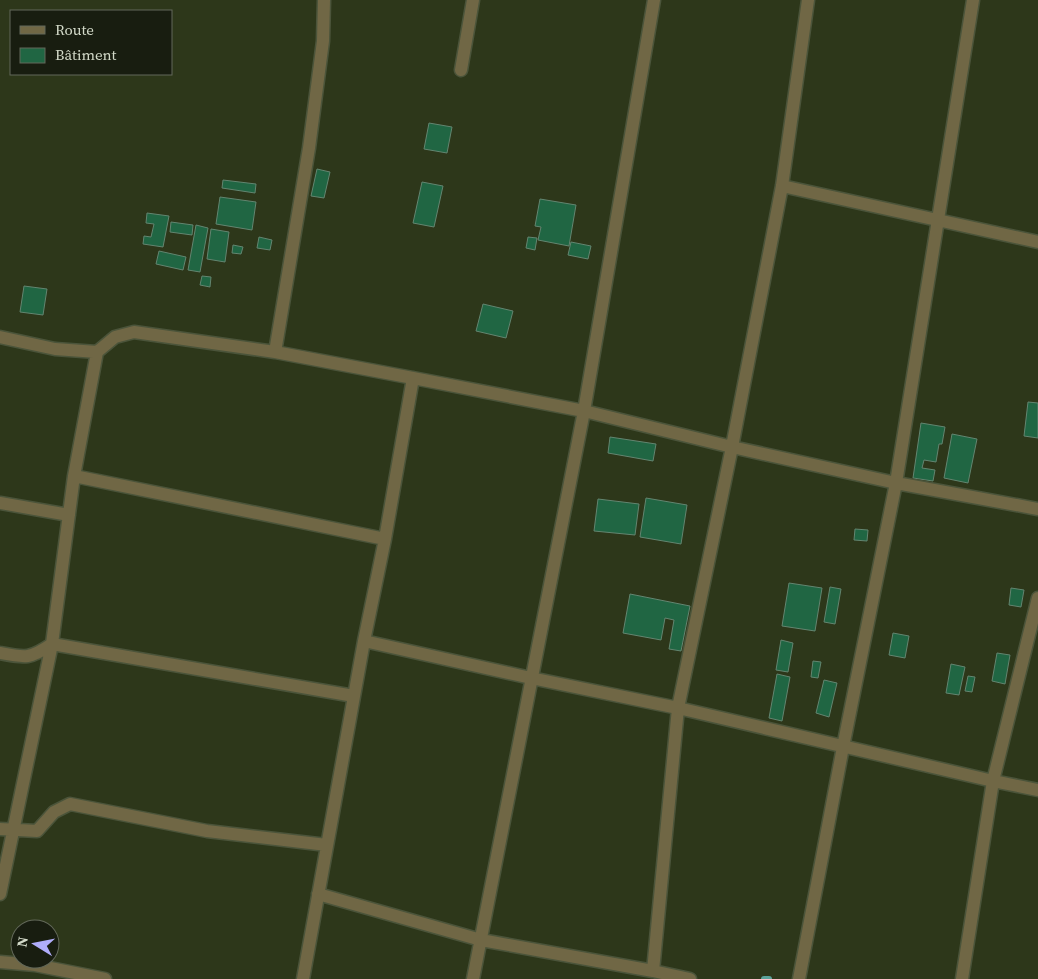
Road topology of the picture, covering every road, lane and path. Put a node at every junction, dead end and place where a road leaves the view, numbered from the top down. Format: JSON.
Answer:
{"nodes":[{"id":1,"x":324,"y":0,"type":"edge"},
{"id":2,"x":473,"y":0,"type":"edge"},
{"id":3,"x":654,"y":0,"type":"edge"},
{"id":4,"x":808,"y":0,"type":"edge"},
{"id":5,"x":973,"y":0,"type":"edge"},
{"id":6,"x":461,"y":70,"type":"dead end"},
{"id":7,"x":782,"y":186,"type":"junction"},
{"id":8,"x":938,"y":221,"type":"junction"},
{"id":9,"x":1038,"y":242,"type":"edge"},
{"id":10,"x":0,"y":337,"type":"edge"},
{"id":11,"x":97,"y":352,"type":"junction"},
{"id":12,"x":275,"y":352,"type":"junction"},
{"id":13,"x":413,"y":378,"type":"junction"},
{"id":14,"x":584,"y":411,"type":"junction"},
{"id":15,"x":732,"y":447,"type":"junction"},
{"id":16,"x":74,"y":476,"type":"junction"},
{"id":17,"x":896,"y":483,"type":"junction"},
{"id":18,"x":0,"y":502,"type":"edge"},
{"id":19,"x":1038,"y":509,"type":"edge"},
{"id":20,"x":69,"y":515,"type":"junction"},
{"id":21,"x":385,"y":539,"type":"junction"},
{"id":22,"x":1038,"y":598,"type":"edge"},
{"id":23,"x":364,"y":641,"type":"junction"},
{"id":24,"x":52,"y":644,"type":"junction"},
{"id":25,"x":0,"y":654,"type":"edge"},
{"id":26,"x":531,"y":678,"type":"junction"},
{"id":27,"x":354,"y":696,"type":"junction"},
{"id":28,"x":678,"y":708,"type":"junction"},
{"id":29,"x":843,"y":747,"type":"junction"},
{"id":30,"x":993,"y":781,"type":"junction"},
{"id":31,"x":1038,"y":790,"type":"edge"},
{"id":32,"x":0,"y":828,"type":"edge"},
{"id":33,"x":14,"y":830,"type":"junction"},
{"id":34,"x":327,"y":845,"type":"junction"},
{"id":35,"x":0,"y":894,"type":"edge"},
{"id":36,"x":318,"y":894,"type":"junction"},
{"id":37,"x":481,"y":940,"type":"junction"},
{"id":38,"x":0,"y":962,"type":"edge"},
{"id":39,"x":653,"y":970,"type":"junction"},
{"id":40,"x":105,"y":979,"type":"edge"},
{"id":41,"x":303,"y":979,"type":"edge"},
{"id":42,"x":473,"y":979,"type":"edge"},
{"id":43,"x":690,"y":979,"type":"edge"},
{"id":44,"x":799,"y":979,"type":"edge"},
{"id":45,"x":962,"y":979,"type":"edge"}],
"edges":[{"from":1,"to":12,"type":"street"},
{"from":2,"to":6,"type":"street"},
{"from":3,"to":14,"type":"street"},
{"from":4,"to":7,"type":"street"},
{"from":5,"to":8,"type":"street"},
{"from":7,"to":8,"type":"street"},
{"from":7,"to":15,"type":"street"},
{"from":8,"to":9,"type":"street"},
{"from":8,"to":17,"type":"street"},
{"from":10,"to":11,"type":"street"},
{"from":11,"to":12,"type":"street"},
{"from":11,"to":16,"type":"street"},
{"from":12,"to":13,"type":"street"},
{"from":13,"to":14,"type":"street"},
{"from":13,"to":21,"type":"street"},
{"from":14,"to":15,"type":"street"},
{"from":14,"to":26,"type":"street"},
{"from":15,"to":17,"type":"street"},
{"from":15,"to":28,"type":"street"},
{"from":16,"to":20,"type":"street"},
{"from":16,"to":21,"type":"street"},
{"from":17,"to":19,"type":"street"},
{"from":17,"to":29,"type":"street"},
{"from":18,"to":20,"type":"street"},
{"from":20,"to":24,"type":"street"},
{"from":21,"to":23,"type":"street"},
{"from":22,"to":30,"type":"street"},
{"from":23,"to":26,"type":"street"},
{"from":23,"to":27,"type":"street"},
{"from":24,"to":25,"type":"street"},
{"from":24,"to":27,"type":"street"},
{"from":24,"to":33,"type":"street"},
{"from":26,"to":28,"type":"street"},
{"from":26,"to":37,"type":"street"},
{"from":27,"to":34,"type":"street"},
{"from":28,"to":29,"type":"street"},
{"from":28,"to":39,"type":"street"},
{"from":29,"to":30,"type":"street"},
{"from":29,"to":44,"type":"street"},
{"from":30,"to":31,"type":"street"},
{"from":30,"to":45,"type":"street"},
{"from":32,"to":33,"type":"street"},
{"from":33,"to":34,"type":"street"},
{"from":33,"to":35,"type":"street"},
{"from":34,"to":36,"type":"street"},
{"from":36,"to":37,"type":"street"},
{"from":36,"to":41,"type":"street"},
{"from":37,"to":39,"type":"street"},
{"from":37,"to":42,"type":"street"},
{"from":38,"to":40,"type":"street"},
{"from":39,"to":43,"type":"street"}]}
